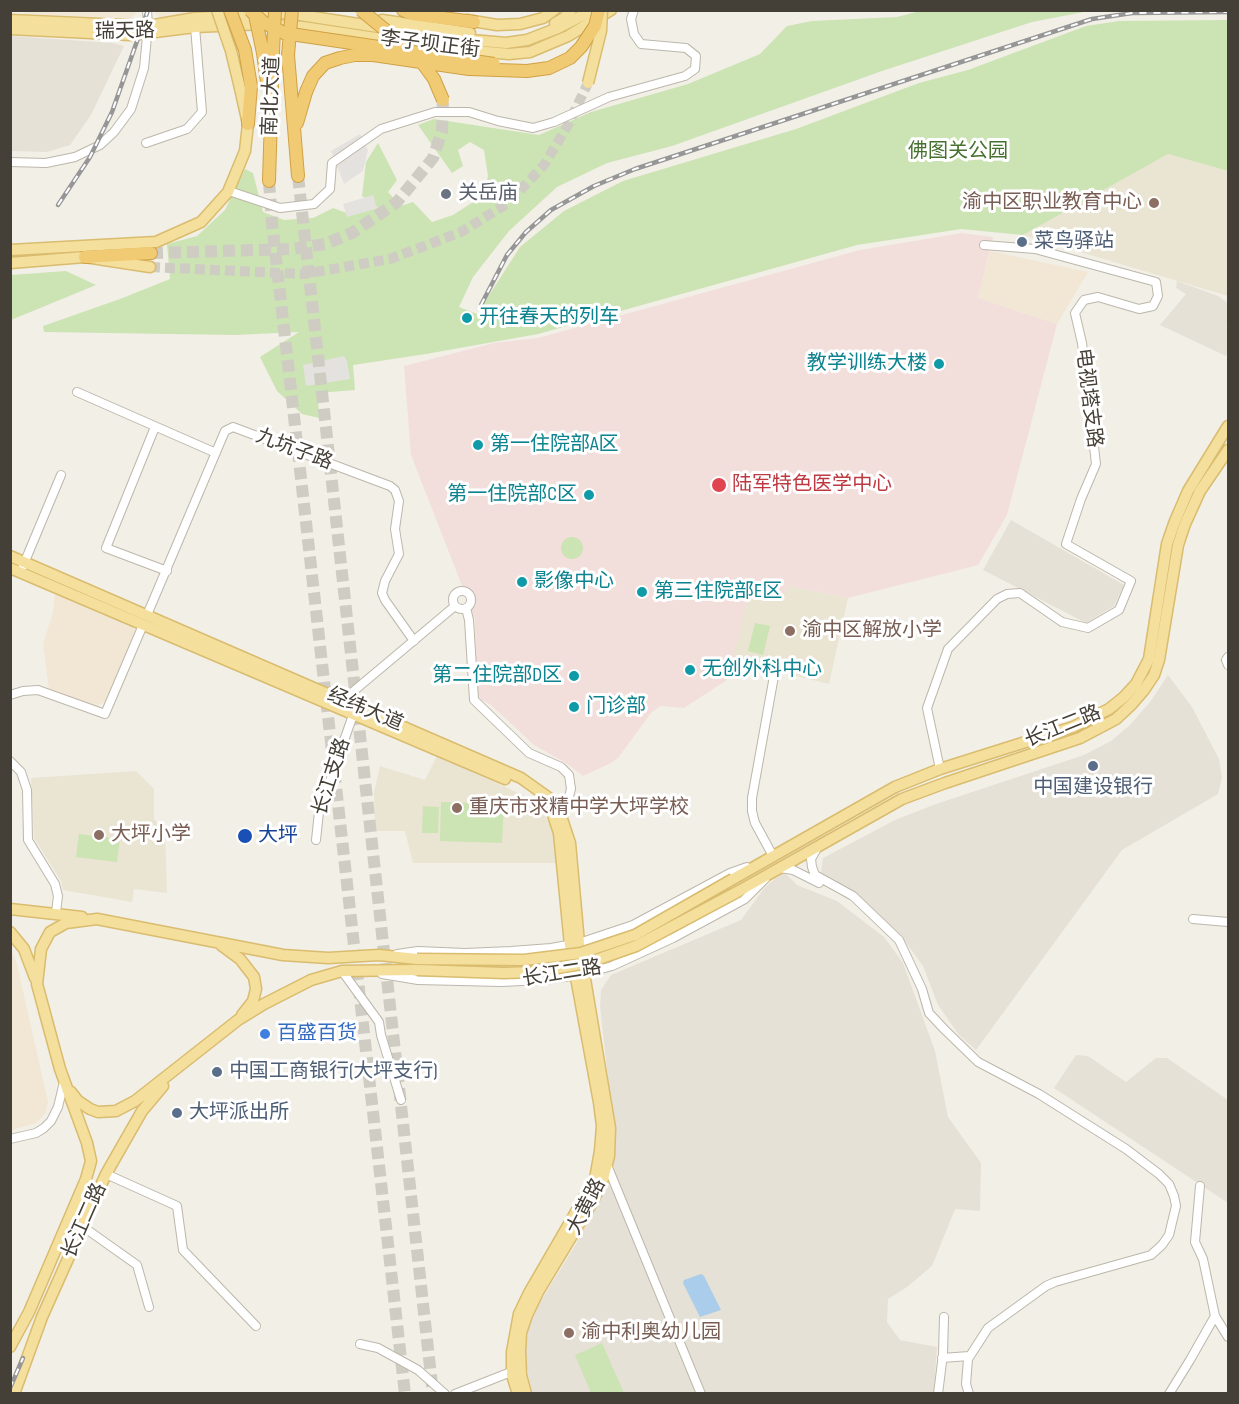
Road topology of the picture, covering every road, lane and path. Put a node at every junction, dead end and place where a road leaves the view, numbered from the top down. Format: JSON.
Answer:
{"nodes":[{"id":1,"x":147,"y":10,"type":"edge"},
{"id":2,"x":217,"y":10,"type":"edge"},
{"id":3,"x":275,"y":10,"type":"edge"},
{"id":4,"x":292,"y":10,"type":"edge"},
{"id":5,"x":360,"y":10,"type":"edge"},
{"id":6,"x":403,"y":10,"type":"edge"},
{"id":7,"x":435,"y":10,"type":"edge"},
{"id":8,"x":554,"y":10,"type":"edge"},
{"id":9,"x":571,"y":10,"type":"edge"},
{"id":10,"x":593,"y":10,"type":"edge"},
{"id":11,"x":601,"y":10,"type":"edge"},
{"id":12,"x":611,"y":10,"type":"edge"},
{"id":13,"x":634,"y":10,"type":"edge"},
{"id":14,"x":327,"y":11,"type":"edge"},
{"id":15,"x":244,"y":14,"type":"edge"},
{"id":16,"x":10,"y":20,"type":"edge"},
{"id":17,"x":474,"y":22,"type":"junction"},
{"id":18,"x":195,"y":27,"type":"junction"},
{"id":19,"x":10,"y":29,"type":"edge"},
{"id":20,"x":148,"y":30,"type":"junction"},
{"id":21,"x":268,"y":53,"type":"junction"},
{"id":22,"x":527,"y":71,"type":"junction"},
{"id":23,"x":588,"y":82,"type":"tunnel mouth"},
{"id":24,"x":245,"y":87,"type":"junction"},
{"id":25,"x":443,"y":100,"type":"tunnel mouth"},
{"id":26,"x":248,"y":124,"type":"joint"},
{"id":27,"x":146,"y":143,"type":"dead end"},
{"id":28,"x":295,"y":145,"type":"junction"},
{"id":29,"x":10,"y":162,"type":"edge"},
{"id":30,"x":298,"y":176,"type":"tunnel mouth"},
{"id":31,"x":269,"y":181,"type":"tunnel mouth"},
{"id":32,"x":229,"y":190,"type":"junction"},
{"id":33,"x":984,"y":245,"type":"dead end"},
{"id":34,"x":10,"y":250,"type":"edge"},
{"id":35,"x":151,"y":253,"type":"tunnel mouth"},
{"id":36,"x":85,"y":257,"type":"junction"},
{"id":37,"x":10,"y":263,"type":"edge"},
{"id":38,"x":150,"y":267,"type":"tunnel mouth"},
{"id":39,"x":77,"y":392,"type":"dead end"},
{"id":40,"x":1228,"y":426,"type":"edge"},
{"id":41,"x":155,"y":427,"type":"junction"},
{"id":42,"x":1228,"y":450,"type":"edge"},
{"id":43,"x":216,"y":453,"type":"junction"},
{"id":44,"x":61,"y":475,"type":"dead end"},
{"id":45,"x":10,"y":556,"type":"edge"},
{"id":46,"x":19,"y":568,"type":"edge"},
{"id":47,"x":167,"y":571,"type":"junction"},
{"id":48,"x":455,"y":606,"type":"junction"},
{"id":49,"x":466,"y":608,"type":"junction"},
{"id":50,"x":145,"y":620,"type":"junction"},
{"id":51,"x":414,"y":641,"type":"junction"},
{"id":52,"x":1228,"y":657,"type":"edge"},
{"id":53,"x":1228,"y":665,"type":"edge"},
{"id":54,"x":774,"y":676,"type":"dead end"},
{"id":55,"x":10,"y":695,"type":"edge"},
{"id":56,"x":343,"y":700,"type":"junction"},
{"id":57,"x":352,"y":715,"type":"junction"},
{"id":58,"x":10,"y":761,"type":"edge"},
{"id":59,"x":940,"y":769,"type":"junction"},
{"id":60,"x":563,"y":818,"type":"junction"},
{"id":61,"x":559,"y":833,"type":"junction"},
{"id":62,"x":316,"y":840,"type":"dead end"},
{"id":63,"x":818,"y":846,"type":"junction"},
{"id":64,"x":769,"y":859,"type":"junction"},
{"id":65,"x":776,"y":870,"type":"junction"},
{"id":66,"x":865,"y":908,"type":"junction"},
{"id":67,"x":10,"y":909,"type":"edge"},
{"id":68,"x":56,"y":912,"type":"junction"},
{"id":69,"x":97,"y":919,"type":"junction"},
{"id":70,"x":1193,"y":919,"type":"dead end"},
{"id":71,"x":1228,"y":922,"type":"edge"},
{"id":72,"x":10,"y":932,"type":"edge"},
{"id":73,"x":608,"y":934,"type":"junction"},
{"id":74,"x":217,"y":942,"type":"junction"},
{"id":75,"x":574,"y":944,"type":"junction"},
{"id":76,"x":379,"y":955,"type":"junction"},
{"id":77,"x":417,"y":964,"type":"junction"},
{"id":78,"x":612,"y":966,"type":"junction"},
{"id":79,"x":361,"y":970,"type":"junction"},
{"id":80,"x":342,"y":972,"type":"junction"},
{"id":81,"x":580,"y":975,"type":"junction"},
{"id":82,"x":37,"y":984,"type":"junction"},
{"id":83,"x":238,"y":1020,"type":"junction"},
{"id":84,"x":183,"y":1064,"type":"junction"},
{"id":85,"x":64,"y":1082,"type":"junction"},
{"id":86,"x":401,"y":1100,"type":"dead end"},
{"id":87,"x":10,"y":1140,"type":"edge"},
{"id":88,"x":602,"y":1163,"type":"junction"},
{"id":89,"x":106,"y":1174,"type":"junction"},
{"id":90,"x":1200,"y":1186,"type":"dead end"},
{"id":91,"x":82,"y":1226,"type":"junction"},
{"id":92,"x":148,"y":1307,"type":"dead end"},
{"id":93,"x":1215,"y":1316,"type":"junction"},
{"id":94,"x":944,"y":1317,"type":"dead end"},
{"id":95,"x":256,"y":1326,"type":"dead end"},
{"id":96,"x":1228,"y":1337,"type":"edge"},
{"id":97,"x":360,"y":1344,"type":"dead end"},
{"id":98,"x":10,"y":1347,"type":"edge"},
{"id":99,"x":969,"y":1356,"type":"junction"},
{"id":100,"x":942,"y":1358,"type":"junction"},
{"id":101,"x":517,"y":1370,"type":"junction"},
{"id":102,"x":14,"y":1394,"type":"edge"},
{"id":103,"x":445,"y":1394,"type":"edge"},
{"id":104,"x":455,"y":1394,"type":"edge"},
{"id":105,"x":518,"y":1394,"type":"edge"},
{"id":106,"x":526,"y":1394,"type":"edge"},
{"id":107,"x":701,"y":1394,"type":"edge"},
{"id":108,"x":938,"y":1394,"type":"edge"},
{"id":109,"x":969,"y":1394,"type":"edge"},
{"id":110,"x":1169,"y":1394,"type":"edge"}],
"edges":[{"from":1,"to":20,"type":"street"},
{"from":2,"to":24,"type":"main road","bridge":true},
{"from":3,"to":21,"type":"highway","name":"南北大道","bridge":true},
{"from":4,"to":28,"type":"highway","name":"南北大道","bridge":true},
{"from":5,"to":25,"type":"highway","bridge":true},
{"from":6,"to":17,"type":"highway"},
{"from":7,"to":17,"type":"main road"},
{"from":8,"to":17,"type":"main road"},
{"from":9,"to":14,"type":"main road","bridge":true},
{"from":10,"to":15,"type":"main road","name":"李子坝正街"},
{"from":11,"to":22,"type":"highway","bridge":true},
{"from":11,"to":23,"type":"main road","bridge":true},
{"from":12,"to":15,"type":"main road","name":"李子坝正街"},
{"from":13,"to":32,"type":"street"},
{"from":15,"to":18,"type":"main road","name":"瑞天路"},
{"from":15,"to":20,"type":"main road","name":"瑞天路"},
{"from":15,"to":21,"type":"highway","bridge":true},
{"from":15,"to":22,"type":"highway","bridge":true},
{"from":15,"to":24,"type":"highway","bridge":true},
{"from":16,"to":20,"type":"main road","name":"瑞天路"},
{"from":18,"to":20,"type":"main road","name":"瑞天路"},
{"from":18,"to":27,"type":"street"},
{"from":19,"to":20,"type":"main road","name":"瑞天路"},
{"from":20,"to":29,"type":"street"},
{"from":21,"to":31,"type":"highway","name":"南北大道"},
{"from":22,"to":28,"type":"highway","bridge":true},
{"from":24,"to":26,"type":"highway"},
{"from":26,"to":32,"type":"main road"},
{"from":28,"to":30,"type":"highway","name":"南北大道"},
{"from":32,"to":34,"type":"main road"},
{"from":33,"to":59,"type":"street","name":"电视塔支路"},
{"from":35,"to":36,"type":"highway"},
{"from":36,"to":37,"type":"main road"},
{"from":36,"to":38,"type":"main road"},
{"from":39,"to":41,"type":"street"},
{"from":40,"to":59,"type":"main road","name":"长江二路"},
{"from":41,"to":43,"type":"street"},
{"from":41,"to":47,"type":"street"},
{"from":42,"to":63,"type":"main road","name":"长江二路"},
{"from":43,"to":47,"type":"street","name":"九坑子路"},
{"from":43,"to":51,"type":"street","name":"九坑子路"},
{"from":44,"to":46,"type":"street"},
{"from":45,"to":46,"type":"main road","name":"经纬大道"},
{"from":46,"to":50,"type":"main road","name":"经纬大道"},
{"from":47,"to":50,"type":"street","name":"九坑子路"},
{"from":48,"to":49,"type":"street"},
{"from":48,"to":49,"type":"street"},
{"from":48,"to":51,"type":"street"},
{"from":49,"to":60,"type":"street"},
{"from":50,"to":55,"type":"street","name":"九坑子路"},
{"from":50,"to":56,"type":"main road","name":"经纬大道"},
{"from":50,"to":57,"type":"main road","name":"经纬大道"},
{"from":51,"to":56,"type":"street"},
{"from":52,"to":53,"type":"street"},
{"from":54,"to":64,"type":"street"},
{"from":56,"to":60,"type":"main road","name":"经纬大道"},
{"from":57,"to":61,"type":"main road","name":"经纬大道"},
{"from":57,"to":62,"type":"street","name":"长江支路"},
{"from":58,"to":68,"type":"street"},
{"from":59,"to":64,"type":"main road","name":"长江二路"},
{"from":60,"to":61,"type":"street"},
{"from":60,"to":75,"type":"main road","name":"经纬大道"},
{"from":61,"to":75,"type":"main road","name":"经纬大道"},
{"from":63,"to":65,"type":"main road","name":"长江二路"},
{"from":63,"to":66,"type":"street"},
{"from":64,"to":73,"type":"street","name":"长江二路"},
{"from":64,"to":77,"type":"main road","name":"长江二路","bridge":true},
{"from":65,"to":66,"type":"street"},
{"from":65,"to":77,"type":"main road","name":"长江二路","bridge":true},
{"from":65,"to":78,"type":"street","name":"长江二路"},
{"from":66,"to":99,"type":"street"},
{"from":67,"to":68,"type":"main road"},
{"from":68,"to":69,"type":"main road"},
{"from":69,"to":74,"type":"main road","name":"长江二路"},
{"from":69,"to":82,"type":"main road","name":"长江二路"},
{"from":70,"to":71,"type":"street"},
{"from":72,"to":82,"type":"main road"},
{"from":73,"to":75,"type":"street","name":"长江二路"},
{"from":73,"to":78,"type":"street"},
{"from":74,"to":76,"type":"main road","name":"长江二路"},
{"from":74,"to":83,"type":"main road","name":"长江二路"},
{"from":75,"to":76,"type":"street","name":"长江二路"},
{"from":75,"to":81,"type":"main road","name":"经纬大道"},
{"from":76,"to":77,"type":"main road","name":"长江二路"},
{"from":77,"to":79,"type":"main road","name":"长江二路"},
{"from":78,"to":81,"type":"street","name":"长江二路"},
{"from":79,"to":80,"type":"main road","name":"长江二路"},
{"from":79,"to":81,"type":"street","name":"长江二路"},
{"from":80,"to":83,"type":"main road","name":"长江二路"},
{"from":80,"to":86,"type":"street"},
{"from":81,"to":88,"type":"main road","name":"大黄路"},
{"from":82,"to":85,"type":"main road","name":"长江二路"},
{"from":83,"to":84,"type":"main road","name":"长江二路"},
{"from":84,"to":85,"type":"main road","name":"长江二路"},
{"from":84,"to":89,"type":"main road","name":"长江二路"},
{"from":85,"to":87,"type":"street"},
{"from":85,"to":98,"type":"main road","name":"长江二路"},
{"from":88,"to":101,"type":"main road","name":"大黄路"},
{"from":88,"to":107,"type":"street"},
{"from":89,"to":91,"type":"main road","name":"长江二路"},
{"from":89,"to":95,"type":"street"},
{"from":90,"to":93,"type":"street"},
{"from":91,"to":92,"type":"street"},
{"from":91,"to":102,"type":"main road","name":"长江二路"},
{"from":93,"to":96,"type":"street"},
{"from":93,"to":110,"type":"street"},
{"from":94,"to":100,"type":"street"},
{"from":97,"to":103,"type":"street"},
{"from":99,"to":100,"type":"street"},
{"from":99,"to":109,"type":"street"},
{"from":100,"to":108,"type":"street"},
{"from":101,"to":104,"type":"street"},
{"from":101,"to":105,"type":"main road","name":"大黄路"},
{"from":101,"to":106,"type":"main road","name":"大黄路"}]}
